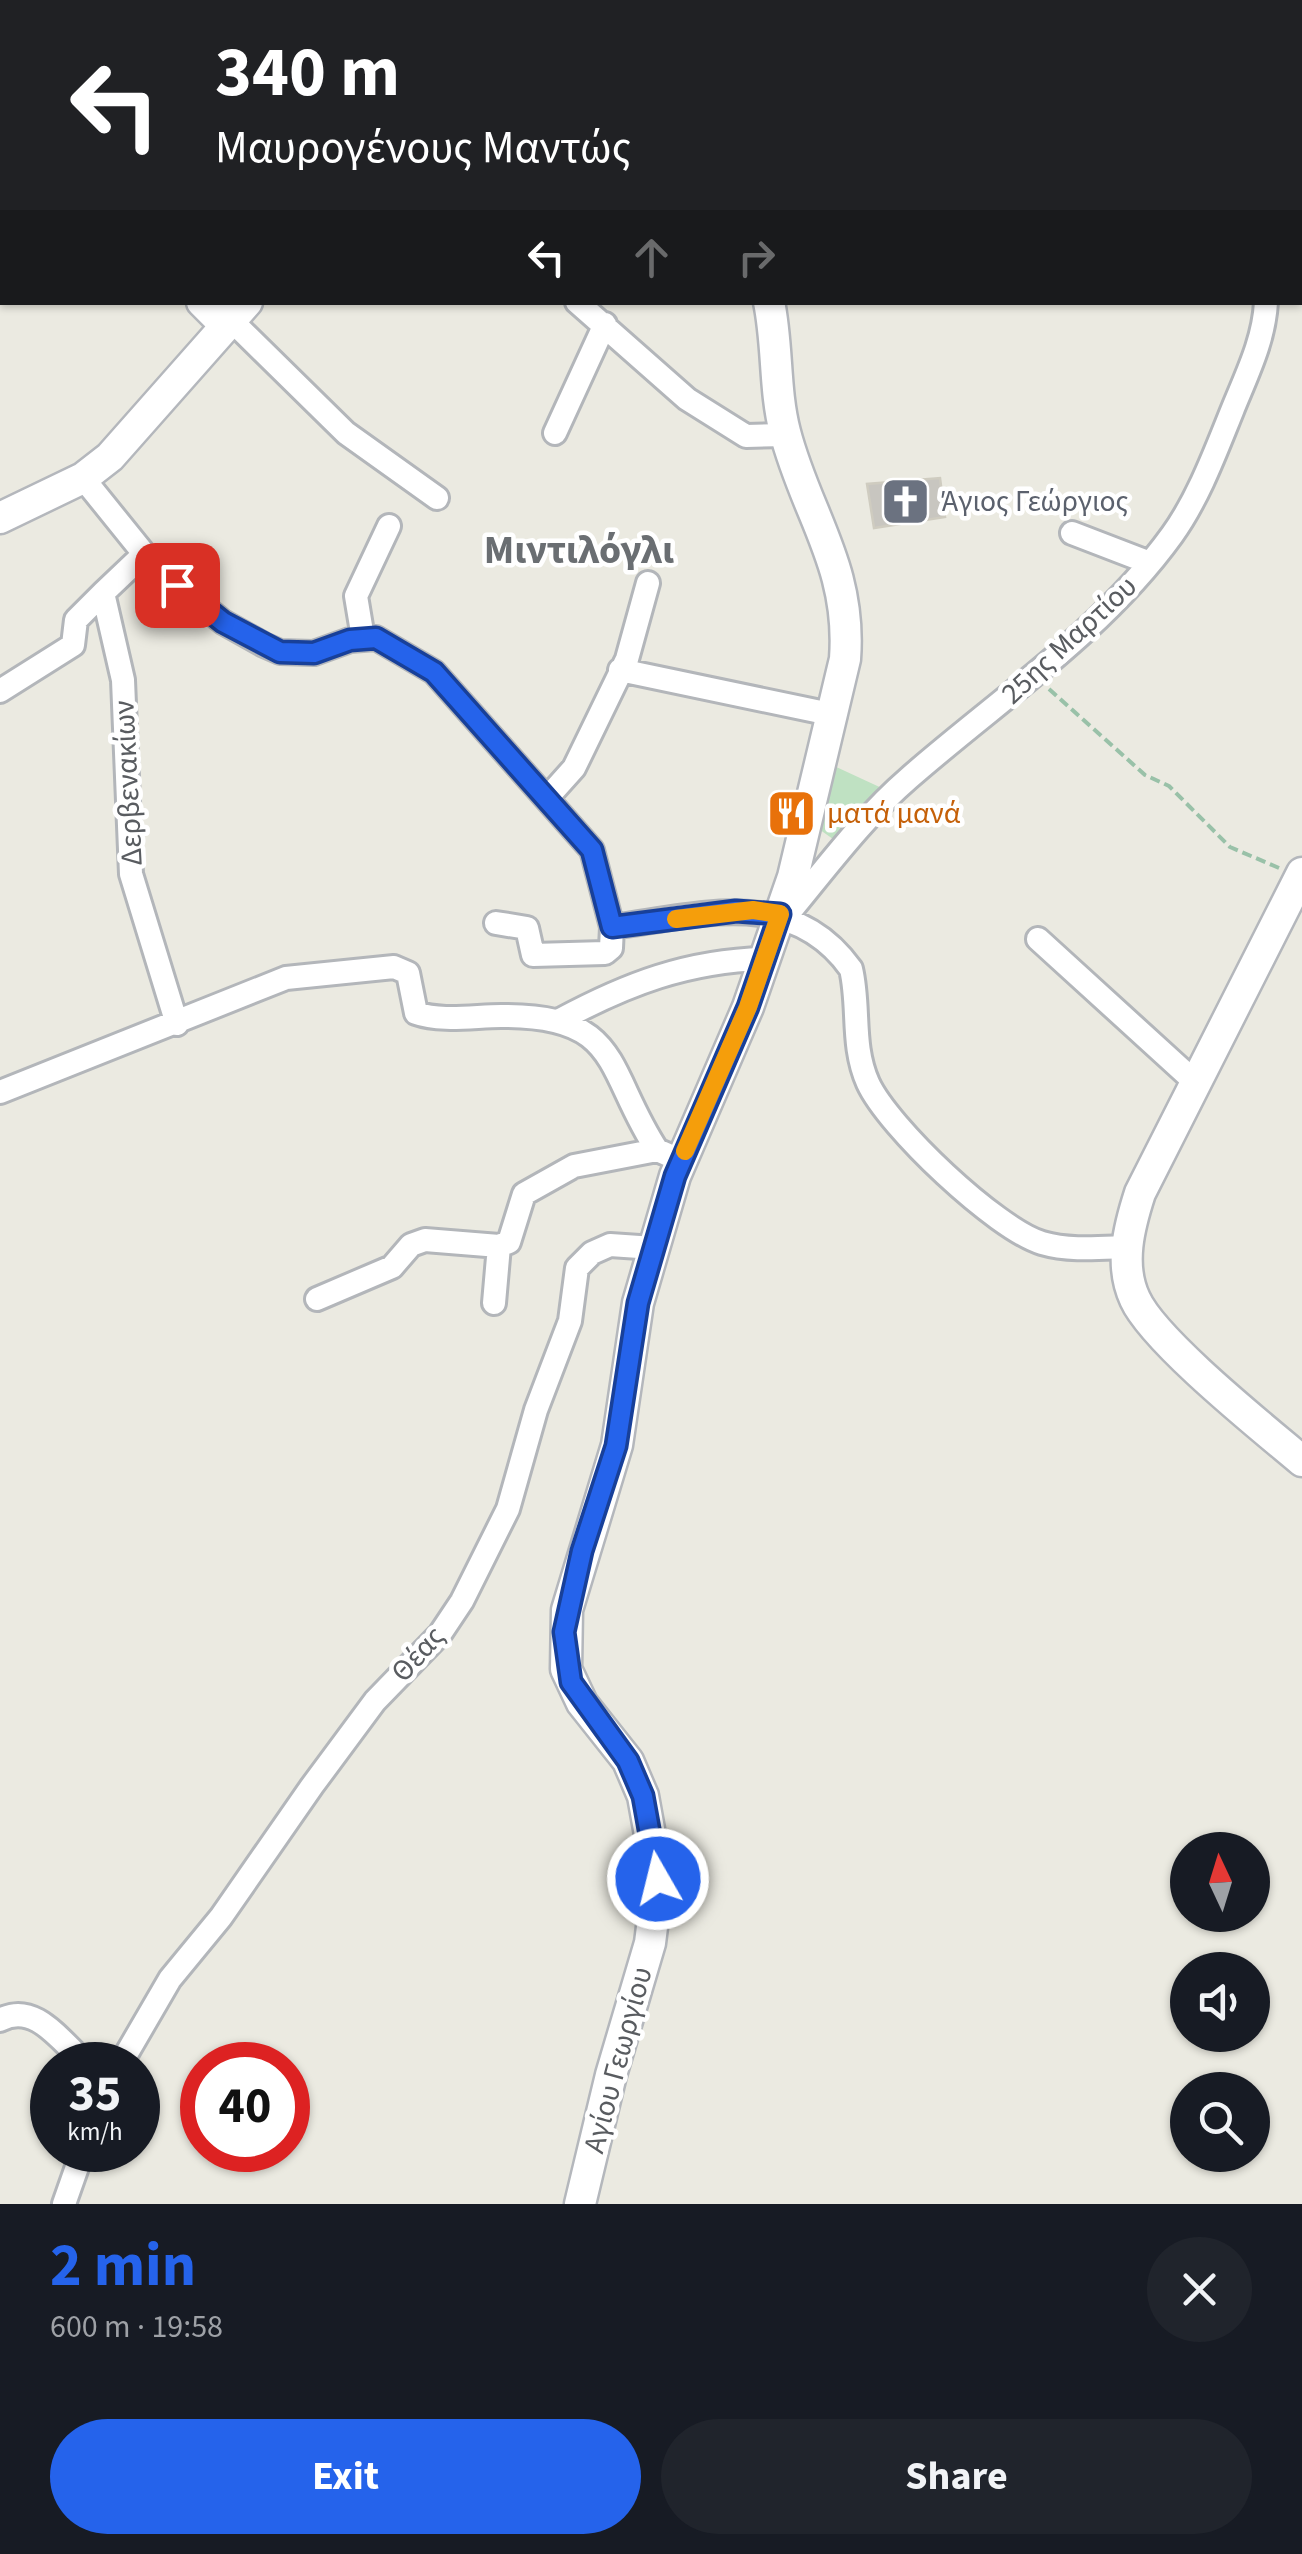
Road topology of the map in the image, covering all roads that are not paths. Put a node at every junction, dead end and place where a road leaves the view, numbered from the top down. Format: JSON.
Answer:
{"nodes":[{"id":1,"x":209,"y":305,"type":"edge"},
{"id":2,"x":580,"y":305,"type":"edge"},
{"id":3,"x":769,"y":305,"type":"edge"},
{"id":4,"x":1266,"y":305,"type":"edge"},
{"id":5,"x":235,"y":316,"type":"edge"},
{"id":6,"x":605,"y":324,"type":"junction"},
{"id":7,"x":555,"y":433,"type":"dead end"},
{"id":8,"x":785,"y":435,"type":"junction"},
{"id":9,"x":83,"y":478,"type":"junction"},
{"id":10,"x":437,"y":498,"type":"dead end"},
{"id":11,"x":0,"y":518,"type":"edge"},
{"id":12,"x":389,"y":526,"type":"dead end"},
{"id":13,"x":1072,"y":532,"type":"dead end"},
{"id":14,"x":143,"y":554,"type":"junction"},
{"id":15,"x":1150,"y":563,"type":"junction"},
{"id":16,"x":648,"y":583,"type":"dead end"},
{"id":17,"x":103,"y":592,"type":"junction"},
{"id":18,"x":363,"y":638,"type":"junction"},
{"id":19,"x":620,"y":670,"type":"junction"},
{"id":20,"x":0,"y":691,"type":"edge"},
{"id":21,"x":835,"y":715,"type":"junction"},
{"id":22,"x":548,"y":796,"type":"junction"},
{"id":23,"x":1300,"y":876,"type":"edge"},
{"id":24,"x":780,"y":914,"type":"junction"},
{"id":25,"x":496,"y":923,"type":"dead end"},
{"id":26,"x":612,"y":927,"type":"junction"},
{"id":27,"x":1038,"y":938,"type":"dead end"},
{"id":28,"x":764,"y":960,"type":"junction"},
{"id":29,"x":560,"y":1020,"type":"junction"},
{"id":30,"x":176,"y":1024,"type":"junction"},
{"id":31,"x":1195,"y":1082,"type":"junction"},
{"id":32,"x":0,"y":1092,"type":"edge"},
{"id":33,"x":668,"y":1155,"type":"junction"},
{"id":34,"x":499,"y":1246,"type":"junction"},
{"id":35,"x":1127,"y":1247,"type":"junction"},
{"id":36,"x":654,"y":1248,"type":"junction"},
{"id":37,"x":317,"y":1299,"type":"dead end"},
{"id":38,"x":494,"y":1303,"type":"dead end"},
{"id":39,"x":1302,"y":1461,"type":"edge"},
{"id":40,"x":0,"y":2020,"type":"edge"},
{"id":41,"x":63,"y":2042,"type":"edge"},
{"id":42,"x":133,"y":2042,"type":"edge"},
{"id":43,"x":76,"y":2172,"type":"edge"},
{"id":44,"x":64,"y":2204,"type":"edge"},
{"id":45,"x":580,"y":2204,"type":"edge"}],
"edges":[{"from":1,"to":5,"type":"street"},
{"from":2,"to":6,"type":"street"},
{"from":3,"to":8,"type":"street","name":"Αγίου Γεωργίου"},
{"from":4,"to":15,"type":"street","name":"25ης Μαρτίου"},
{"from":5,"to":9,"type":"street"},
{"from":5,"to":10,"type":"street"},
{"from":6,"to":7,"type":"street"},
{"from":6,"to":8,"type":"street"},
{"from":8,"to":21,"type":"street","name":"Αγίου Γεωργίου"},
{"from":9,"to":11,"type":"street"},
{"from":9,"to":14,"type":"street"},
{"from":12,"to":18,"type":"street"},
{"from":13,"to":15,"type":"street"},
{"from":14,"to":17,"type":"street"},
{"from":14,"to":18,"type":"street"},
{"from":15,"to":24,"type":"street","name":"25ης Μαρτίου"},
{"from":16,"to":19,"type":"street"},
{"from":17,"to":20,"type":"street"},
{"from":17,"to":30,"type":"street","name":"Δερβενακίων"},
{"from":18,"to":22,"type":"street"},
{"from":19,"to":21,"type":"street"},
{"from":19,"to":22,"type":"street"},
{"from":21,"to":24,"type":"street","name":"Αγίου Γεωργίου"},
{"from":22,"to":26,"type":"street"},
{"from":23,"to":31,"type":"street"},
{"from":24,"to":26,"type":"street"},
{"from":24,"to":28,"type":"street","name":"Αγίου Γεωργίου"},
{"from":24,"to":35,"type":"street"},
{"from":25,"to":26,"type":"street"},
{"from":27,"to":31,"type":"street"},
{"from":28,"to":29,"type":"street"},
{"from":28,"to":33,"type":"street","name":"Αγίου Γεωργίου"},
{"from":29,"to":30,"type":"street"},
{"from":29,"to":33,"type":"street"},
{"from":30,"to":32,"type":"street"},
{"from":31,"to":35,"type":"street"},
{"from":33,"to":34,"type":"street"},
{"from":33,"to":36,"type":"street","name":"Αγίου Γεωργίου"},
{"from":34,"to":37,"type":"street"},
{"from":34,"to":38,"type":"street"},
{"from":35,"to":39,"type":"street"},
{"from":36,"to":42,"type":"street","name":"Θέας"},
{"from":36,"to":45,"type":"street","name":"Αγίου Γεωργίου"},
{"from":40,"to":41,"type":"street"},
{"from":43,"to":44,"type":"street"}]}
